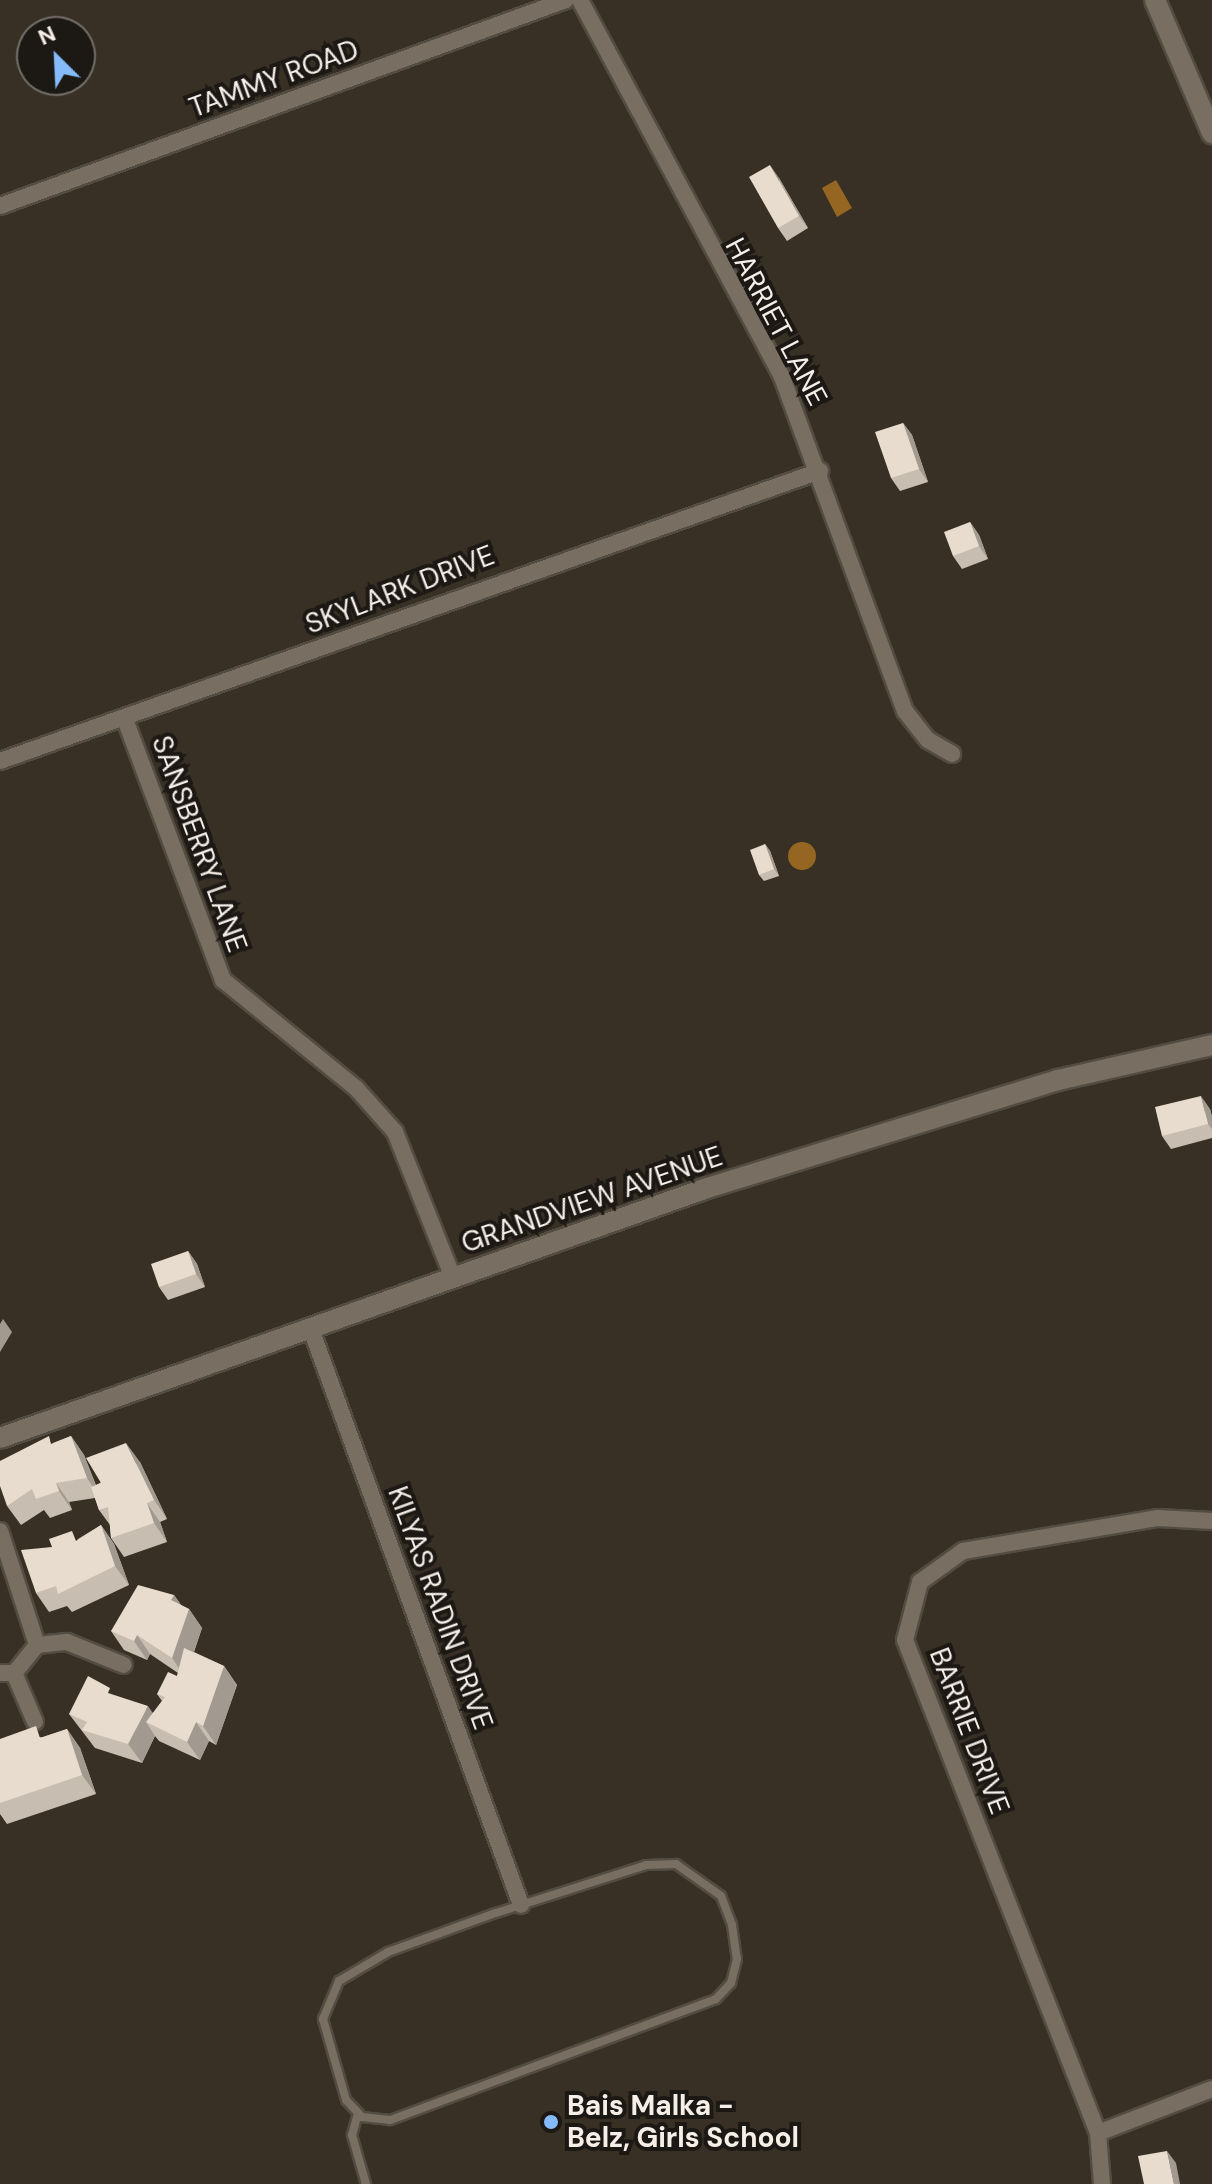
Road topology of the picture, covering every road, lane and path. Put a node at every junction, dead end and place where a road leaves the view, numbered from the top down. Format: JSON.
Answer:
{"nodes":[{"id":1,"x":566,"y":0,"type":"edge"},
{"id":2,"x":580,"y":0,"type":"edge"},
{"id":3,"x":1155,"y":0,"type":"edge"},
{"id":4,"x":1212,"y":133,"type":"edge"},
{"id":5,"x":0,"y":206,"type":"edge"},
{"id":6,"x":820,"y":471,"type":"junction"},
{"id":7,"x":126,"y":722,"type":"junction"},
{"id":8,"x":952,"y":754,"type":"dead end"},
{"id":9,"x":0,"y":761,"type":"edge"},
{"id":10,"x":1212,"y":1045,"type":"edge"},
{"id":11,"x":453,"y":1278,"type":"junction"},
{"id":12,"x":311,"y":1329,"type":"junction"},
{"id":13,"x":0,"y":1438,"type":"edge"},
{"id":14,"x":1212,"y":1521,"type":"edge"},
{"id":15,"x":0,"y":1531,"type":"edge"},
{"id":16,"x":37,"y":1645,"type":"junction"},
{"id":17,"x":124,"y":1665,"type":"dead end"},
{"id":18,"x":7,"y":1673,"type":"edge"},
{"id":19,"x":35,"y":1722,"type":"dead end"},
{"id":20,"x":521,"y":1905,"type":"junction"},
{"id":21,"x":1212,"y":2089,"type":"edge"},
{"id":22,"x":358,"y":2113,"type":"junction"},
{"id":23,"x":1098,"y":2133,"type":"junction"},
{"id":24,"x":366,"y":2184,"type":"edge"},
{"id":25,"x":1102,"y":2184,"type":"edge"}],
"edges":[{"from":1,"to":5,"type":"street","name":"TAMMY ROAD"},
{"from":2,"to":6,"type":"street","name":"HARRIET LANE"},
{"from":3,"to":4,"type":"street"},
{"from":6,"to":7,"type":"street","name":"SKYLARK DRIVE"},
{"from":6,"to":8,"type":"street","name":"HARRIET LANE"},
{"from":7,"to":9,"type":"street","name":"SKYLARK DRIVE"},
{"from":7,"to":11,"type":"street","name":"SANSBERRY LANE"},
{"from":10,"to":11,"type":"street","name":"GRANDVIEW AVENUE"},
{"from":11,"to":12,"type":"street","name":"GRANDVIEW AVENUE"},
{"from":12,"to":13,"type":"street","name":"GRANDVIEW AVENUE"},
{"from":12,"to":20,"type":"street","name":"KILYAS RADIN DRIVE"},
{"from":14,"to":23,"type":"street","name":"BARRIE DRIVE"},
{"from":15,"to":16,"type":"street"},
{"from":16,"to":17,"type":"street"},
{"from":16,"to":18,"type":"street"},
{"from":18,"to":19,"type":"street"},
{"from":20,"to":22,"type":"lane"},
{"from":20,"to":22,"type":"lane"},
{"from":21,"to":23,"type":"street"},
{"from":22,"to":24,"type":"lane"},
{"from":23,"to":25,"type":"street","name":"BARRIE DRIVE"}]}
